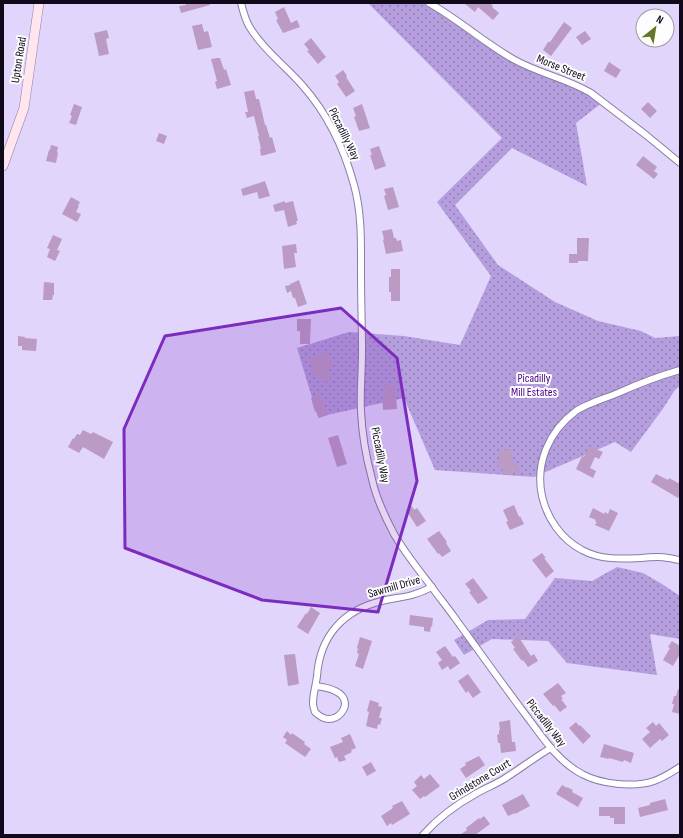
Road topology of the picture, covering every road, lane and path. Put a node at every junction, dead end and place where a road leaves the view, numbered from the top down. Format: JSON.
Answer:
{"nodes":[{"id":1,"x":39,"y":3,"type":"edge"},
{"id":2,"x":241,"y":3,"type":"edge"},
{"id":3,"x":429,"y":3,"type":"edge"},
{"id":4,"x":680,"y":163,"type":"edge"},
{"id":5,"x":3,"y":166,"type":"edge"},
{"id":6,"x":680,"y":370,"type":"edge"},
{"id":7,"x":680,"y":560,"type":"edge"},
{"id":8,"x":432,"y":587,"type":"junction"},
{"id":9,"x":316,"y":686,"type":"junction"},
{"id":10,"x":551,"y":748,"type":"junction"},
{"id":11,"x":680,"y":767,"type":"edge"},
{"id":12,"x":424,"y":835,"type":"edge"}],
"edges":[{"from":1,"to":5,"type":"main road","name":"Upton Road"},
{"from":2,"to":8,"type":"street","name":"Piccadilly Way"},
{"from":3,"to":4,"type":"street","name":"Morse Street"},
{"from":6,"to":7,"type":"street"},
{"from":8,"to":9,"type":"street","name":"Sawmill Drive"},
{"from":8,"to":10,"type":"street","name":"Piccadilly Way"},
{"from":9,"to":9,"type":"street","name":"Sawmill Drive"},
{"from":10,"to":11,"type":"street","name":"Piccadilly Way"},
{"from":10,"to":12,"type":"street","name":"Grindstone Court"}]}
